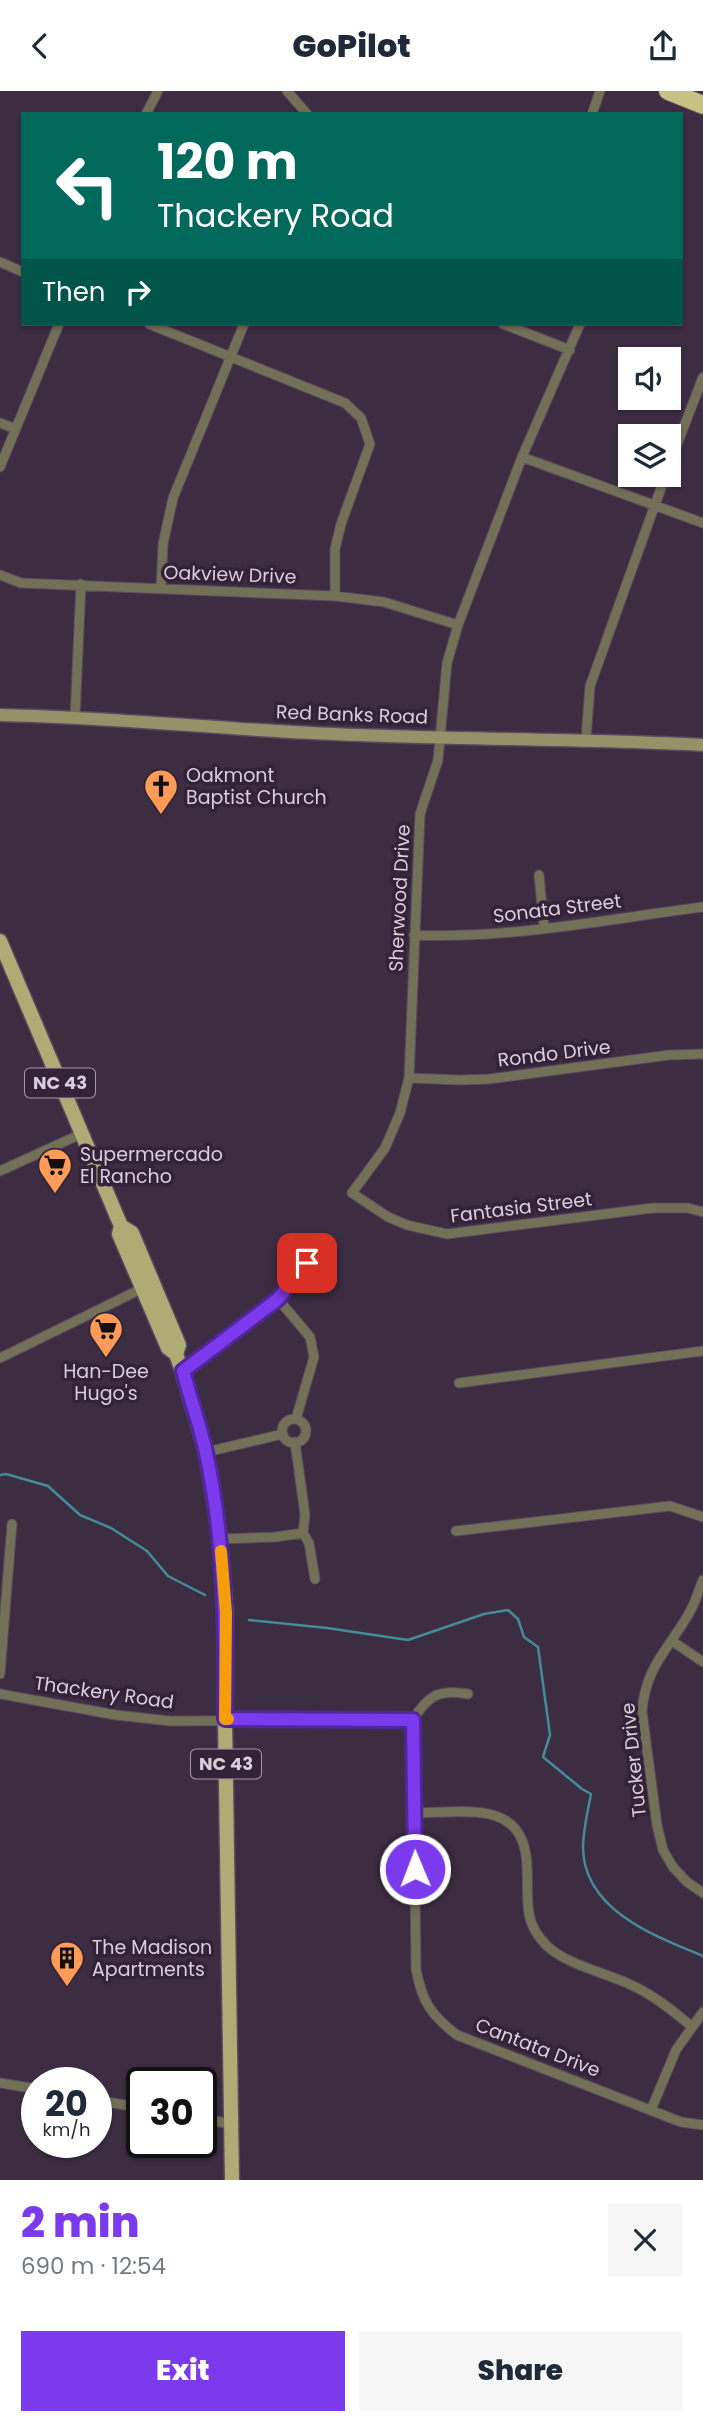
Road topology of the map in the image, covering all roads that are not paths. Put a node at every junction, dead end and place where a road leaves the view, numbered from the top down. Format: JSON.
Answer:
{"nodes":[{"id":1,"x":158,"y":91,"type":"edge"},
{"id":2,"x":287,"y":91,"type":"edge"},
{"id":3,"x":600,"y":91,"type":"edge"},
{"id":4,"x":668,"y":91,"type":"edge"},
{"id":5,"x":703,"y":105,"type":"edge"},
{"id":6,"x":147,"y":112,"type":"edge"},
{"id":7,"x":305,"y":112,"type":"edge"},
{"id":8,"x":593,"y":112,"type":"edge"},
{"id":9,"x":0,"y":262,"type":"edge"},
{"id":10,"x":21,"y":271,"type":"edge"},
{"id":11,"x":58,"y":326,"type":"edge"},
{"id":12,"x":154,"y":326,"type":"edge"},
{"id":13,"x":243,"y":326,"type":"edge"},
{"id":14,"x":508,"y":326,"type":"edge"},
{"id":15,"x":579,"y":326,"type":"edge"},
{"id":16,"x":570,"y":350,"type":"junction"},
{"id":17,"x":230,"y":357,"type":"junction"},
{"id":18,"x":703,"y":377,"type":"edge"},
{"id":19,"x":0,"y":423,"type":"edge"},
{"id":20,"x":16,"y":429,"type":"junction"},
{"id":21,"x":681,"y":434,"type":"edge"},
{"id":22,"x":522,"y":457,"type":"junction"},
{"id":23,"x":0,"y":467,"type":"edge"},
{"id":24,"x":661,"y":487,"type":"edge"},
{"id":25,"x":654,"y":505,"type":"junction"},
{"id":26,"x":703,"y":523,"type":"edge"},
{"id":27,"x":0,"y":575,"type":"edge"},
{"id":28,"x":81,"y":584,"type":"junction"},
{"id":29,"x":161,"y":589,"type":"junction"},
{"id":30,"x":335,"y":596,"type":"junction"},
{"id":31,"x":458,"y":625,"type":"junction"},
{"id":32,"x":0,"y":715,"type":"edge"},
{"id":33,"x":75,"y":717,"type":"junction"},
{"id":34,"x":442,"y":737,"type":"junction"},
{"id":35,"x":586,"y":739,"type":"junction"},
{"id":36,"x":703,"y":745,"type":"edge"},
{"id":37,"x":539,"y":875,"type":"dead end"},
{"id":38,"x":703,"y":907,"type":"edge"},
{"id":39,"x":544,"y":927,"type":"junction"},
{"id":40,"x":414,"y":935,"type":"junction"},
{"id":41,"x":0,"y":941,"type":"edge"},
{"id":42,"x":703,"y":1054,"type":"edge"},
{"id":43,"x":409,"y":1078,"type":"junction"},
{"id":44,"x":81,"y":1134,"type":"junction"},
{"id":45,"x":0,"y":1171,"type":"edge"},
{"id":46,"x":352,"y":1193,"type":"joint"},
{"id":47,"x":703,"y":1212,"type":"edge"},
{"id":48,"x":121,"y":1232,"type":"junction"},
{"id":49,"x":307,"y":1263,"type":"dead end"},
{"id":50,"x":143,"y":1288,"type":"junction"},
{"id":51,"x":278,"y":1299,"type":"junction"},
{"id":52,"x":176,"y":1347,"type":"junction"},
{"id":53,"x":703,"y":1351,"type":"edge"},
{"id":54,"x":0,"y":1358,"type":"edge"},
{"id":55,"x":183,"y":1371,"type":"junction"},
{"id":56,"x":460,"y":1383,"type":"dead end"},
{"id":57,"x":296,"y":1419,"type":"junction"},
{"id":58,"x":283,"y":1434,"type":"junction"},
{"id":59,"x":295,"y":1442,"type":"junction"},
{"id":60,"x":206,"y":1452,"type":"junction"},
{"id":61,"x":703,"y":1517,"type":"edge"},
{"id":62,"x":12,"y":1524,"type":"dead end"},
{"id":63,"x":456,"y":1531,"type":"dead end"},
{"id":64,"x":303,"y":1533,"type":"junction"},
{"id":65,"x":220,"y":1539,"type":"junction"},
{"id":66,"x":315,"y":1579,"type":"dead end"},
{"id":67,"x":703,"y":1580,"type":"edge"},
{"id":68,"x":673,"y":1641,"type":"junction"},
{"id":69,"x":703,"y":1663,"type":"edge"},
{"id":70,"x":0,"y":1674,"type":"edge"},
{"id":71,"x":0,"y":1694,"type":"edge"},
{"id":72,"x":468,"y":1694,"type":"dead end"},
{"id":73,"x":225,"y":1719,"type":"junction"},
{"id":74,"x":413,"y":1720,"type":"junction"},
{"id":75,"x":414,"y":1813,"type":"junction"},
{"id":76,"x":703,"y":1893,"type":"edge"},
{"id":77,"x":703,"y":2012,"type":"edge"},
{"id":78,"x":691,"y":2026,"type":"junction"},
{"id":79,"x":0,"y":2083,"type":"edge"},
{"id":80,"x":21,"y":2086,"type":"edge"},
{"id":81,"x":651,"y":2110,"type":"junction"},
{"id":82,"x":217,"y":2122,"type":"edge"},
{"id":83,"x":230,"y":2124,"type":"junction"},
{"id":84,"x":703,"y":2125,"type":"edge"},
{"id":85,"x":232,"y":2180,"type":"edge"}],
"edges":[{"from":1,"to":6,"type":"street"},
{"from":2,"to":7,"type":"street"},
{"from":3,"to":8,"type":"street"},
{"from":4,"to":5,"type":"highway"},
{"from":9,"to":10,"type":"street"},
{"from":11,"to":20,"type":"street"},
{"from":12,"to":17,"type":"street"},
{"from":13,"to":17,"type":"street"},
{"from":14,"to":16,"type":"street"},
{"from":15,"to":16,"type":"street","name":"Sherwood Drive"},
{"from":16,"to":22,"type":"street","name":"Sherwood Drive"},
{"from":17,"to":29,"type":"street"},
{"from":17,"to":30,"type":"street"},
{"from":18,"to":21,"type":"street"},
{"from":19,"to":20,"type":"street"},
{"from":20,"to":23,"type":"street"},
{"from":22,"to":25,"type":"street"},
{"from":22,"to":31,"type":"street","name":"Sherwood Drive"},
{"from":24,"to":25,"type":"street"},
{"from":25,"to":26,"type":"street"},
{"from":25,"to":35,"type":"street"},
{"from":27,"to":28,"type":"street","name":"Oakview Drive"},
{"from":28,"to":29,"type":"street","name":"Oakview Drive"},
{"from":28,"to":33,"type":"street"},
{"from":29,"to":30,"type":"street","name":"Oakview Drive"},
{"from":30,"to":31,"type":"street","name":"Oakview Drive"},
{"from":31,"to":34,"type":"street","name":"Sherwood Drive"},
{"from":32,"to":33,"type":"street","name":"Red Banks Road"},
{"from":33,"to":34,"type":"street","name":"Red Banks Road"},
{"from":34,"to":35,"type":"street","name":"Red Banks Road"},
{"from":34,"to":40,"type":"street","name":"Sherwood Drive"},
{"from":35,"to":36,"type":"street","name":"Red Banks Road"},
{"from":37,"to":39,"type":"street"},
{"from":38,"to":39,"type":"street","name":"Sonata Street"},
{"from":39,"to":40,"type":"street","name":"Sonata Street"},
{"from":40,"to":43,"type":"street","name":"Sherwood Drive"},
{"from":41,"to":44,"type":"main road","number":"NC 43"},
{"from":42,"to":43,"type":"street","name":"Rondo Drive"},
{"from":43,"to":46,"type":"street","name":"Sherwood Drive"},
{"from":44,"to":45,"type":"street"},
{"from":44,"to":48,"type":"main road","number":"NC 43"},
{"from":46,"to":47,"type":"street","name":"Fantasia Street"},
{"from":48,"to":50,"type":"main road","number":"NC 43"},
{"from":48,"to":52,"type":"main road","number":"NC 43"},
{"from":49,"to":51,"type":"street"},
{"from":50,"to":52,"type":"main road","number":"NC 43"},
{"from":50,"to":54,"type":"street"},
{"from":51,"to":55,"type":"street"},
{"from":51,"to":57,"type":"street"},
{"from":52,"to":55,"type":"main road","number":"NC 43"},
{"from":53,"to":56,"type":"street"},
{"from":55,"to":60,"type":"main road","number":"NC 43"},
{"from":57,"to":58,"type":"street"},
{"from":57,"to":59,"type":"street"},
{"from":58,"to":59,"type":"street"},
{"from":58,"to":60,"type":"street"},
{"from":59,"to":64,"type":"street"},
{"from":60,"to":65,"type":"main road","number":"NC 43"},
{"from":61,"to":63,"type":"street"},
{"from":62,"to":70,"type":"street"},
{"from":64,"to":65,"type":"street"},
{"from":64,"to":66,"type":"street"},
{"from":65,"to":73,"type":"main road","number":"NC 43"},
{"from":67,"to":68,"type":"street","name":"Tucker Drive"},
{"from":68,"to":69,"type":"street"},
{"from":68,"to":76,"type":"street","name":"Tucker Drive"},
{"from":71,"to":73,"type":"street","name":"Thackery Road"},
{"from":72,"to":74,"type":"street"},
{"from":73,"to":74,"type":"street","name":"Thackery Road"},
{"from":73,"to":83,"type":"main road","number":"NC 43"},
{"from":74,"to":75,"type":"street","name":"Cantata Drive"},
{"from":75,"to":78,"type":"street"},
{"from":75,"to":81,"type":"street","name":"Cantata Drive"},
{"from":77,"to":78,"type":"street"},
{"from":78,"to":81,"type":"street"},
{"from":79,"to":80,"type":"street"},
{"from":81,"to":84,"type":"street","name":"Cantata Drive"},
{"from":82,"to":83,"type":"street"},
{"from":83,"to":85,"type":"main road","number":"NC 43"}]}
